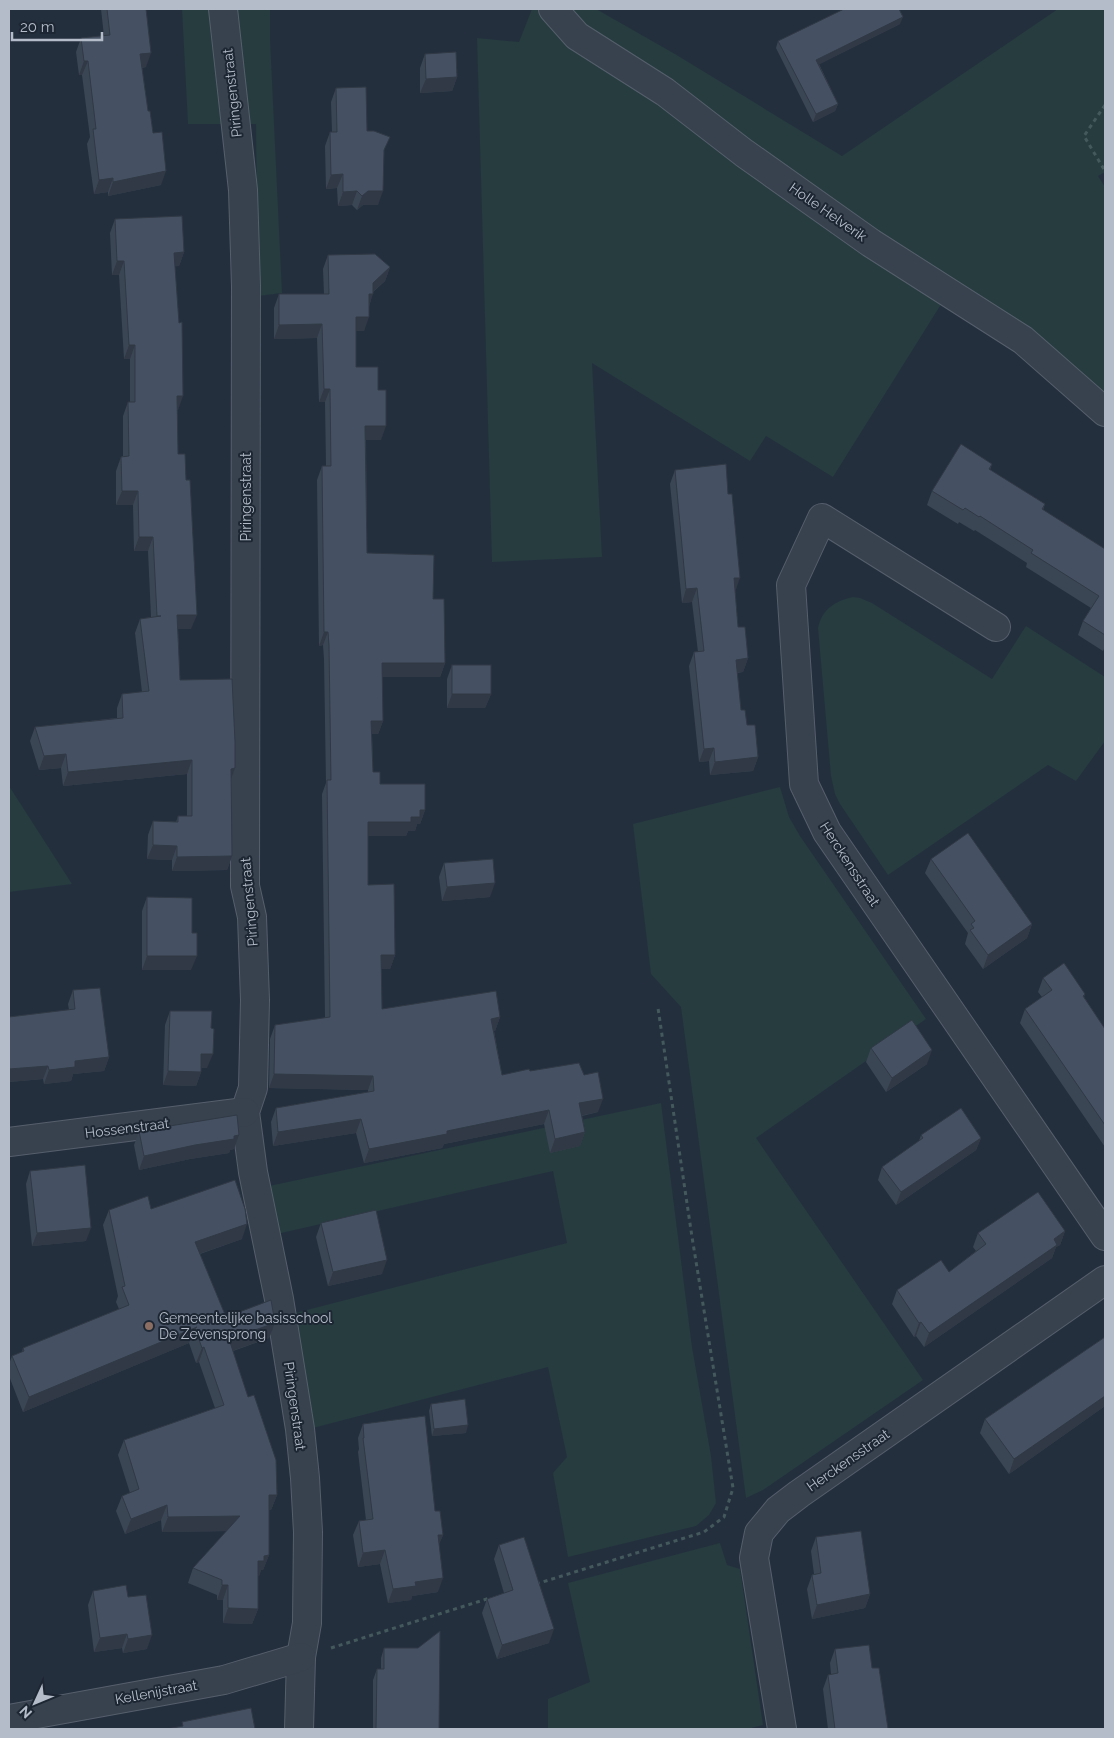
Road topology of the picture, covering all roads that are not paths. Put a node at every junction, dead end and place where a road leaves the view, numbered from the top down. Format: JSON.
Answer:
{"nodes":[{"id":1,"x":223,"y":9,"type":"edge"},
{"id":2,"x":553,"y":9,"type":"edge"},
{"id":3,"x":1105,"y":412,"type":"edge"},
{"id":4,"x":996,"y":626,"type":"dead end"},
{"id":5,"x":245,"y":1112,"type":"junction"},
{"id":6,"x":9,"y":1142,"type":"edge"},
{"id":7,"x":1105,"y":1236,"type":"edge"},
{"id":8,"x":1105,"y":1280,"type":"edge"},
{"id":9,"x":301,"y":1657,"type":"junction"},
{"id":10,"x":9,"y":1719,"type":"edge"},
{"id":11,"x":299,"y":1729,"type":"edge"},
{"id":12,"x":782,"y":1729,"type":"edge"}],
"edges":[{"from":1,"to":5,"type":"street","name":"Piringenstraat"},
{"from":2,"to":3,"type":"street","name":"Holle Helverik"},
{"from":4,"to":7,"type":"street","name":"Herckensstraat"},
{"from":5,"to":6,"type":"street","name":"Hossenstraat"},
{"from":5,"to":9,"type":"street","name":"Piringenstraat"},
{"from":8,"to":12,"type":"street","name":"Herckensstraat"},
{"from":9,"to":10,"type":"street","name":"Kellenijstraat"},
{"from":9,"to":11,"type":"street","name":"Piringenstraat"}]}
